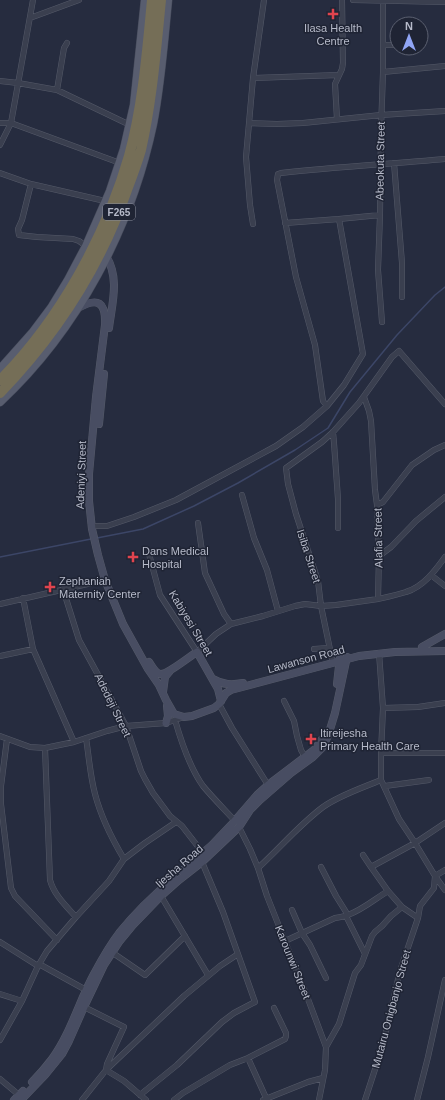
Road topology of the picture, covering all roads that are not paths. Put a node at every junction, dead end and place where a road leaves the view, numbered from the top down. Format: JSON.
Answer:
{"nodes":[{"id":1,"x":33,"y":0,"type":"edge"},
{"id":2,"x":79,"y":0,"type":"edge"},
{"id":3,"x":145,"y":0,"type":"edge"},
{"id":4,"x":152,"y":0,"type":"edge"},
{"id":5,"x":161,"y":0,"type":"edge"},
{"id":6,"x":168,"y":0,"type":"edge"},
{"id":7,"x":264,"y":0,"type":"edge"},
{"id":8,"x":342,"y":0,"type":"edge"},
{"id":9,"x":353,"y":0,"type":"edge"},
{"id":10,"x":383,"y":0,"type":"edge"},
{"id":11,"x":445,"y":2,"type":"edge"},
{"id":12,"x":30,"y":18,"type":"junction"},
{"id":13,"x":67,"y":43,"type":"dead end"},
{"id":14,"x":383,"y":45,"type":"junction"},
{"id":15,"x":389,"y":45,"type":"edge"},
{"id":16,"x":445,"y":66,"type":"edge"},
{"id":17,"x":383,"y":72,"type":"junction"},
{"id":18,"x":338,"y":75,"type":"junction"},
{"id":19,"x":253,"y":78,"type":"junction"},
{"id":20,"x":0,"y":82,"type":"edge"},
{"id":21,"x":18,"y":83,"type":"junction"},
{"id":22,"x":57,"y":90,"type":"junction"},
{"id":23,"x":445,"y":111,"type":"edge"},
{"id":24,"x":381,"y":115,"type":"junction"},
{"id":25,"x":337,"y":119,"type":"junction"},
{"id":26,"x":0,"y":123,"type":"edge"},
{"id":27,"x":11,"y":123,"type":"junction"},
{"id":28,"x":249,"y":123,"type":"junction"},
{"id":29,"x":130,"y":125,"type":"junction"},
{"id":30,"x":0,"y":146,"type":"edge"},
{"id":31,"x":445,"y":158,"type":"edge"},
{"id":32,"x":120,"y":162,"type":"junction"},
{"id":33,"x":394,"y":163,"type":"junction"},
{"id":34,"x":381,"y":164,"type":"junction"},
{"id":35,"x":0,"y":173,"type":"edge"},
{"id":36,"x":30,"y":184,"type":"junction"},
{"id":37,"x":105,"y":201,"type":"junction"},
{"id":38,"x":380,"y":216,"type":"junction"},
{"id":39,"x":339,"y":219,"type":"junction"},
{"id":40,"x":285,"y":223,"type":"junction"},
{"id":41,"x":253,"y":224,"type":"dead end"},
{"id":42,"x":86,"y":246,"type":"junction"},
{"id":43,"x":106,"y":256,"type":"junction"},
{"id":44,"x":402,"y":297,"type":"dead end"},
{"id":45,"x":78,"y":308,"type":"junction"},
{"id":46,"x":382,"y":322,"type":"dead end"},
{"id":47,"x":0,"y":369,"type":"edge"},
{"id":48,"x":0,"y":380,"type":"edge"},
{"id":49,"x":0,"y":393,"type":"edge"},
{"id":50,"x":364,"y":397,"type":"junction"},
{"id":51,"x":0,"y":402,"type":"edge"},
{"id":52,"x":445,"y":404,"type":"edge"},
{"id":53,"x":327,"y":406,"type":"junction"},
{"id":54,"x":333,"y":432,"type":"junction"},
{"id":55,"x":445,"y":445,"type":"edge"},
{"id":56,"x":242,"y":494,"type":"dead end"},
{"id":57,"x":445,"y":497,"type":"edge"},
{"id":58,"x":378,"y":505,"type":"junction"},
{"id":59,"x":198,"y":523,"type":"dead end"},
{"id":60,"x":94,"y":528,"type":"junction"},
{"id":61,"x":338,"y":528,"type":"dead end"},
{"id":62,"x":99,"y":554,"type":"junction"},
{"id":63,"x":149,"y":554,"type":"dead end"},
{"id":64,"x":379,"y":556,"type":"junction"},
{"id":65,"x":445,"y":557,"type":"edge"},
{"id":66,"x":431,"y":575,"type":"junction"},
{"id":67,"x":106,"y":580,"type":"junction"},
{"id":68,"x":445,"y":586,"type":"edge"},
{"id":69,"x":63,"y":589,"type":"junction"},
{"id":70,"x":22,"y":598,"type":"junction"},
{"id":71,"x":378,"y":599,"type":"junction"},
{"id":72,"x":0,"y":604,"type":"edge"},
{"id":73,"x":321,"y":606,"type":"junction"},
{"id":74,"x":278,"y":611,"type":"junction"},
{"id":75,"x":231,"y":624,"type":"junction"},
{"id":76,"x":445,"y":634,"type":"edge"},
{"id":77,"x":422,"y":647,"type":"junction"},
{"id":78,"x":445,"y":647,"type":"edge"},
{"id":79,"x":329,"y":648,"type":"junction"},
{"id":80,"x":314,"y":649,"type":"dead end"},
{"id":81,"x":33,"y":650,"type":"junction"},
{"id":82,"x":445,"y":651,"type":"edge"},
{"id":83,"x":197,"y":652,"type":"junction"},
{"id":84,"x":379,"y":653,"type":"junction"},
{"id":85,"x":0,"y":656,"type":"edge"},
{"id":86,"x":343,"y":658,"type":"junction"},
{"id":87,"x":332,"y":659,"type":"junction"},
{"id":88,"x":170,"y":671,"type":"junction"},
{"id":89,"x":211,"y":678,"type":"junction"},
{"id":90,"x":163,"y":692,"type":"junction"},
{"id":91,"x":166,"y":700,"type":"junction"},
{"id":92,"x":284,"y":701,"type":"dead end"},
{"id":93,"x":220,"y":703,"type":"junction"},
{"id":94,"x":445,"y":703,"type":"edge"},
{"id":95,"x":383,"y":708,"type":"junction"},
{"id":96,"x":332,"y":713,"type":"junction"},
{"id":97,"x":184,"y":717,"type":"junction"},
{"id":98,"x":175,"y":720,"type":"junction"},
{"id":99,"x":166,"y":723,"type":"junction"},
{"id":100,"x":126,"y":726,"type":"junction"},
{"id":101,"x":0,"y":736,"type":"edge"},
{"id":102,"x":86,"y":738,"type":"junction"},
{"id":103,"x":7,"y":739,"type":"junction"},
{"id":104,"x":74,"y":742,"type":"junction"},
{"id":105,"x":45,"y":748,"type":"junction"},
{"id":106,"x":381,"y":752,"type":"junction"},
{"id":107,"x":445,"y":753,"type":"edge"},
{"id":108,"x":305,"y":757,"type":"junction"},
{"id":109,"x":381,"y":780,"type":"junction"},
{"id":110,"x":429,"y":780,"type":"dead end"},
{"id":111,"x":268,"y":785,"type":"junction"},
{"id":112,"x":385,"y":786,"type":"junction"},
{"id":113,"x":176,"y":822,"type":"junction"},
{"id":114,"x":445,"y":823,"type":"edge"},
{"id":115,"x":237,"y":824,"type":"junction"},
{"id":116,"x":415,"y":843,"type":"junction"},
{"id":117,"x":203,"y":853,"type":"junction"},
{"id":118,"x":363,"y":855,"type":"dead end"},
{"id":119,"x":124,"y":859,"type":"junction"},
{"id":120,"x":202,"y":862,"type":"junction"},
{"id":121,"x":321,"y":867,"type":"dead end"},
{"id":122,"x":371,"y":867,"type":"junction"},
{"id":123,"x":258,"y":868,"type":"junction"},
{"id":124,"x":445,"y":870,"type":"edge"},
{"id":125,"x":435,"y":876,"type":"junction"},
{"id":126,"x":445,"y":890,"type":"edge"},
{"id":127,"x":388,"y":891,"type":"junction"},
{"id":128,"x":161,"y":896,"type":"junction"},
{"id":129,"x":402,"y":907,"type":"junction"},
{"id":130,"x":292,"y":910,"type":"dead end"},
{"id":131,"x":346,"y":916,"type":"junction"},
{"id":132,"x":76,"y":917,"type":"junction"},
{"id":133,"x":418,"y":918,"type":"junction"},
{"id":134,"x":302,"y":933,"type":"junction"},
{"id":135,"x":185,"y":936,"type":"junction"},
{"id":136,"x":57,"y":940,"type":"junction"},
{"id":137,"x":117,"y":940,"type":"junction"},
{"id":138,"x":285,"y":940,"type":"junction"},
{"id":139,"x":0,"y":942,"type":"edge"},
{"id":140,"x":113,"y":953,"type":"junction"},
{"id":141,"x":238,"y":954,"type":"junction"},
{"id":142,"x":364,"y":954,"type":"junction"},
{"id":143,"x":39,"y":965,"type":"junction"},
{"id":144,"x":208,"y":975,"type":"junction"},
{"id":145,"x":326,"y":978,"type":"dead end"},
{"id":146,"x":445,"y":980,"type":"edge"},
{"id":147,"x":86,"y":990,"type":"junction"},
{"id":148,"x":0,"y":994,"type":"edge"},
{"id":149,"x":22,"y":1000,"type":"junction"},
{"id":150,"x":84,"y":1007,"type":"junction"},
{"id":151,"x":274,"y":1008,"type":"dead end"},
{"id":152,"x":0,"y":1040,"type":"edge"},
{"id":153,"x":326,"y":1047,"type":"junction"},
{"id":154,"x":248,"y":1058,"type":"junction"},
{"id":155,"x":106,"y":1070,"type":"junction"},
{"id":156,"x":324,"y":1078,"type":"junction"},
{"id":157,"x":0,"y":1079,"type":"edge"},
{"id":158,"x":140,"y":1095,"type":"junction"},
{"id":159,"x":18,"y":1098,"type":"edge"},
{"id":160,"x":84,"y":1099,"type":"edge"},
{"id":161,"x":265,"y":1099,"type":"edge"},
{"id":162,"x":146,"y":1100,"type":"edge"},
{"id":163,"x":174,"y":1100,"type":"edge"},
{"id":164,"x":319,"y":1100,"type":"edge"},
{"id":165,"x":366,"y":1100,"type":"edge"},
{"id":166,"x":417,"y":1100,"type":"edge"}],
"edges":[{"from":1,"to":12,"type":"street"},
{"from":2,"to":12,"type":"street"},
{"from":3,"to":29,"type":"main road"},
{"from":4,"to":48,"type":"highway","number":"F265"},
{"from":5,"to":49,"type":"highway","number":"F265"},
{"from":6,"to":43,"type":"main road"},
{"from":7,"to":19,"type":"street"},
{"from":8,"to":18,"type":"street"},
{"from":9,"to":10,"type":"street"},
{"from":10,"to":11,"type":"street"},
{"from":10,"to":14,"type":"street","name":"Abeokuta Street"},
{"from":12,"to":21,"type":"street"},
{"from":13,"to":22,"type":"street"},
{"from":14,"to":15,"type":"street"},
{"from":14,"to":17,"type":"street","name":"Abeokuta Street"},
{"from":16,"to":17,"type":"street"},
{"from":17,"to":24,"type":"street","name":"Abeokuta Street"},
{"from":18,"to":19,"type":"street"},
{"from":18,"to":25,"type":"street"},
{"from":19,"to":28,"type":"street"},
{"from":20,"to":21,"type":"street"},
{"from":21,"to":22,"type":"street"},
{"from":21,"to":27,"type":"street"},
{"from":22,"to":29,"type":"street"},
{"from":23,"to":24,"type":"street"},
{"from":24,"to":25,"type":"street"},
{"from":24,"to":34,"type":"street","name":"Abeokuta Street"},
{"from":25,"to":28,"type":"street"},
{"from":26,"to":27,"type":"street"},
{"from":27,"to":30,"type":"street"},
{"from":27,"to":32,"type":"street"},
{"from":28,"to":41,"type":"street"},
{"from":29,"to":32,"type":"main road"},
{"from":31,"to":33,"type":"street"},
{"from":32,"to":37,"type":"main road"},
{"from":33,"to":34,"type":"street"},
{"from":33,"to":44,"type":"street"},
{"from":34,"to":38,"type":"street","name":"Abeokuta Street"},
{"from":34,"to":40,"type":"street"},
{"from":35,"to":36,"type":"street"},
{"from":36,"to":37,"type":"street"},
{"from":36,"to":42,"type":"street"},
{"from":37,"to":42,"type":"main road"},
{"from":38,"to":39,"type":"street"},
{"from":38,"to":46,"type":"street","name":"Abeokuta Street"},
{"from":39,"to":40,"type":"street"},
{"from":39,"to":53,"type":"street"},
{"from":40,"to":53,"type":"street"},
{"from":42,"to":47,"type":"main road"},
{"from":43,"to":45,"type":"main road"},
{"from":43,"to":60,"type":"street","name":"Adeniyi Street"},
{"from":45,"to":51,"type":"main road"},
{"from":45,"to":60,"type":"street","name":"Adeniyi Street"},
{"from":50,"to":52,"type":"street"},
{"from":50,"to":54,"type":"street"},
{"from":50,"to":58,"type":"street","name":"Alafia Street"},
{"from":53,"to":60,"type":"street"},
{"from":54,"to":61,"type":"street"},
{"from":54,"to":73,"type":"street","name":"Isiba Street"},
{"from":55,"to":58,"type":"street"},
{"from":56,"to":74,"type":"street"},
{"from":57,"to":64,"type":"street"},
{"from":58,"to":64,"type":"street","name":"Alafia Street"},
{"from":59,"to":75,"type":"street"},
{"from":60,"to":62,"type":"street","name":"Adeniyi Street"},
{"from":62,"to":67,"type":"street","name":"Adeniyi Street"},
{"from":62,"to":88,"type":"street","name":"Adeniyi Street"},
{"from":63,"to":83,"type":"street","name":"Kabiyesi Street"},
{"from":64,"to":71,"type":"street","name":"Alafia Street"},
{"from":65,"to":66,"type":"street"},
{"from":66,"to":68,"type":"street"},
{"from":66,"to":71,"type":"street"},
{"from":67,"to":69,"type":"street"},
{"from":67,"to":90,"type":"street","name":"Adeniyi Street"},
{"from":69,"to":70,"type":"street"},
{"from":69,"to":100,"type":"street","name":"Adedeji Street"},
{"from":70,"to":72,"type":"street"},
{"from":70,"to":81,"type":"street"},
{"from":71,"to":73,"type":"street"},
{"from":73,"to":74,"type":"street"},
{"from":73,"to":79,"type":"street","name":"Isiba Street"},
{"from":74,"to":75,"type":"street"},
{"from":75,"to":83,"type":"street"},
{"from":76,"to":77,"type":"street"},
{"from":77,"to":78,"type":"street","name":"Lawanson Road"},
{"from":77,"to":86,"type":"street","name":"Lawanson Road"},
{"from":79,"to":80,"type":"street"},
{"from":79,"to":87,"type":"street","name":"Isiba Street"},
{"from":81,"to":85,"type":"street"},
{"from":81,"to":104,"type":"street"},
{"from":82,"to":84,"type":"street","name":"Lawanson Road"},
{"from":83,"to":88,"type":"street"},
{"from":83,"to":89,"type":"street","name":"Kabiyesi Street"},
{"from":84,"to":86,"type":"street","name":"Lawanson Road"},
{"from":84,"to":95,"type":"street"},
{"from":86,"to":87,"type":"street"},
{"from":86,"to":93,"type":"street","name":"Lawanson Road"},
{"from":86,"to":96,"type":"street","name":"Ijesha Road"},
{"from":87,"to":89,"type":"street"},
{"from":88,"to":90,"type":"street"},
{"from":89,"to":93,"type":"street","name":"Kabiyesi Street"},
{"from":90,"to":91,"type":"street","name":"Adeniyi Street"},
{"from":91,"to":97,"type":"street","name":"Adeniyi Street"},
{"from":91,"to":99,"type":"street"},
{"from":92,"to":108,"type":"street"},
{"from":93,"to":97,"type":"street","name":"Lawanson Road"},
{"from":93,"to":111,"type":"street"},
{"from":94,"to":95,"type":"street"},
{"from":95,"to":106,"type":"street"},
{"from":96,"to":108,"type":"street","name":"Ijesha Road"},
{"from":96,"to":115,"type":"street","name":"Ijesha Road"},
{"from":97,"to":98,"type":"street"},
{"from":98,"to":99,"type":"street"},
{"from":98,"to":115,"type":"street"},
{"from":99,"to":100,"type":"street"},
{"from":100,"to":102,"type":"street"},
{"from":100,"to":113,"type":"street","name":"Adedeji Street"},
{"from":101,"to":103,"type":"street"},
{"from":102,"to":104,"type":"street"},
{"from":102,"to":119,"type":"street"},
{"from":103,"to":105,"type":"street"},
{"from":103,"to":136,"type":"street"},
{"from":104,"to":105,"type":"street"},
{"from":105,"to":132,"type":"street"},
{"from":106,"to":107,"type":"street"},
{"from":106,"to":109,"type":"street"},
{"from":108,"to":111,"type":"street","name":"Ijesha Road"},
{"from":109,"to":112,"type":"street"},
{"from":109,"to":123,"type":"street"},
{"from":110,"to":112,"type":"street"},
{"from":111,"to":115,"type":"street","name":"Ijesha Road"},
{"from":112,"to":116,"type":"street"},
{"from":113,"to":117,"type":"street","name":"Adedeji Street"},
{"from":113,"to":119,"type":"street"},
{"from":114,"to":116,"type":"street"},
{"from":115,"to":117,"type":"street","name":"Ijesha Road"},
{"from":115,"to":120,"type":"street","name":"Ijesha Road"},
{"from":115,"to":123,"type":"street","name":"Karounwi Street"},
{"from":116,"to":122,"type":"street"},
{"from":116,"to":125,"type":"street"},
{"from":117,"to":137,"type":"street","name":"Ijesha Road"},
{"from":118,"to":122,"type":"street"},
{"from":119,"to":132,"type":"street"},
{"from":120,"to":128,"type":"street","name":"Ijesha Road"},
{"from":120,"to":141,"type":"street"},
{"from":121,"to":131,"type":"street"},
{"from":122,"to":127,"type":"street"},
{"from":123,"to":138,"type":"street","name":"Karounwi Street"},
{"from":124,"to":125,"type":"street"},
{"from":125,"to":126,"type":"street"},
{"from":125,"to":133,"type":"street","name":"Mutairu Onigbanjo Street"},
{"from":127,"to":129,"type":"street"},
{"from":127,"to":131,"type":"street"},
{"from":128,"to":135,"type":"street"},
{"from":128,"to":137,"type":"street","name":"Ijesha Road"},
{"from":129,"to":133,"type":"street"},
{"from":129,"to":142,"type":"street"},
{"from":130,"to":134,"type":"street"},
{"from":131,"to":134,"type":"street"},
{"from":131,"to":142,"type":"street"},
{"from":132,"to":136,"type":"street"},
{"from":133,"to":165,"type":"street","name":"Mutairu Onigbanjo Street"},
{"from":134,"to":138,"type":"street"},
{"from":134,"to":145,"type":"street"},
{"from":135,"to":140,"type":"street"},
{"from":135,"to":144,"type":"street"},
{"from":136,"to":143,"type":"street"},
{"from":137,"to":140,"type":"street","name":"Ijesha Road"},
{"from":137,"to":147,"type":"street","name":"Ijesha Road"},
{"from":138,"to":153,"type":"street","name":"Karounwi Street"},
{"from":139,"to":143,"type":"street"},
{"from":140,"to":150,"type":"street","name":"Ijesha Road"},
{"from":141,"to":144,"type":"street"},
{"from":141,"to":158,"type":"street"},
{"from":142,"to":153,"type":"street"},
{"from":143,"to":147,"type":"street"},
{"from":143,"to":149,"type":"street"},
{"from":144,"to":155,"type":"street"},
{"from":146,"to":166,"type":"street"},
{"from":147,"to":159,"type":"street","name":"Ijesha Road"},
{"from":148,"to":149,"type":"street"},
{"from":149,"to":152,"type":"street"},
{"from":150,"to":155,"type":"street"},
{"from":150,"to":159,"type":"street","name":"Ijesha Road"},
{"from":151,"to":154,"type":"street"},
{"from":153,"to":156,"type":"street","name":"Karounwi Street"},
{"from":154,"to":161,"type":"street"},
{"from":154,"to":163,"type":"street"},
{"from":155,"to":158,"type":"street"},
{"from":155,"to":160,"type":"street"},
{"from":156,"to":161,"type":"street"},
{"from":156,"to":164,"type":"street","name":"Karounwi Street"},
{"from":157,"to":159,"type":"street"},
{"from":158,"to":162,"type":"street"}]}
